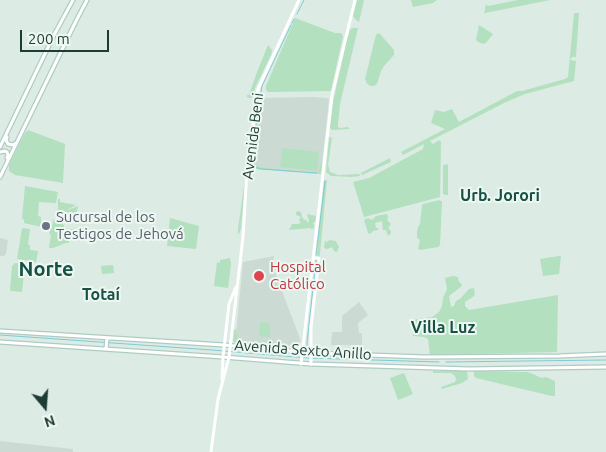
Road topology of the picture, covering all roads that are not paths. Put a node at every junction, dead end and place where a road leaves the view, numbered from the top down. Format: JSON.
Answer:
{"nodes":[{"id":1,"x":72,"y":0,"type":"edge"},
{"id":2,"x":87,"y":0,"type":"edge"},
{"id":3,"x":299,"y":0,"type":"edge"},
{"id":4,"x":355,"y":0,"type":"edge"},
{"id":5,"x":14,"y":118,"type":"junction"},
{"id":6,"x":17,"y":142,"type":"junction"},
{"id":7,"x":0,"y":147,"type":"edge"},
{"id":8,"x":0,"y":152,"type":"edge"},
{"id":9,"x":4,"y":168,"type":"junction"},
{"id":10,"x":0,"y":178,"type":"edge"},
{"id":11,"x":313,"y":258,"type":"junction"},
{"id":12,"x":238,"y":282,"type":"junction"},
{"id":13,"x":0,"y":331,"type":"edge"},
{"id":14,"x":0,"y":342,"type":"edge"},
{"id":15,"x":107,"y":343,"type":"junction"},
{"id":16,"x":224,"y":346,"type":"junction"},
{"id":17,"x":231,"y":347,"type":"junction"},
{"id":18,"x":302,"y":354,"type":"junction"},
{"id":19,"x":312,"y":354,"type":"junction"},
{"id":20,"x":606,"y":354,"type":"edge"},
{"id":21,"x":223,"y":356,"type":"junction"},
{"id":22,"x":229,"y":357,"type":"junction"},
{"id":23,"x":441,"y":362,"type":"junction"},
{"id":24,"x":301,"y":363,"type":"junction"},
{"id":25,"x":311,"y":363,"type":"junction"},
{"id":26,"x":606,"y":367,"type":"edge"},
{"id":27,"x":222,"y":387,"type":"junction"},
{"id":28,"x":211,"y":452,"type":"edge"}],
"edges":[{"from":1,"to":5,"type":"main road"},
{"from":2,"to":6,"type":"main road"},
{"from":3,"to":12,"type":"main road","name":"Avenida Beni"},
{"from":4,"to":11,"type":"main road"},
{"from":5,"to":6,"type":"main road"},
{"from":5,"to":7,"type":"main road"},
{"from":6,"to":9,"type":"main road"},
{"from":8,"to":9,"type":"main road"},
{"from":9,"to":10,"type":"main road"},
{"from":11,"to":18,"type":"main road"},
{"from":11,"to":19,"type":"main road"},
{"from":12,"to":16,"type":"main road","name":"Avenida Beni"},
{"from":12,"to":17,"type":"main road","name":"Avenida Beni"},
{"from":13,"to":15,"type":"main road","name":"Avenida Sexto Anillo"},
{"from":14,"to":15,"type":"main road","name":"Avenida Sexto Anillo"},
{"from":15,"to":16,"type":"main road","name":"Avenida Sexto Anillo"},
{"from":15,"to":21,"type":"main road","name":"Avenida Sexto Anillo"},
{"from":16,"to":17,"type":"main road","name":"Avenida Sexto Anillo"},
{"from":16,"to":21,"type":"main road","name":"Avenida Beni"},
{"from":17,"to":18,"type":"main road","name":"Avenida Sexto Anillo"},
{"from":17,"to":22,"type":"main road","name":"Avenida Beni"},
{"from":18,"to":19,"type":"main road","name":"Avenida Sexto Anillo"},
{"from":18,"to":24,"type":"main road"},
{"from":19,"to":23,"type":"main road","name":"Avenida Sexto Anillo"},
{"from":19,"to":25,"type":"main road"},
{"from":20,"to":23,"type":"main road","name":"Avenida Sexto Anillo"},
{"from":21,"to":22,"type":"main road","name":"Avenida Sexto Anillo"},
{"from":21,"to":27,"type":"main road","name":"Avenida Beni"},
{"from":22,"to":24,"type":"main road","name":"Avenida Sexto Anillo"},
{"from":22,"to":27,"type":"main road","name":"Avenida Beni"},
{"from":23,"to":25,"type":"main road","name":"Avenida Sexto Anillo"},
{"from":23,"to":26,"type":"main road","name":"Avenida Sexto Anillo"},
{"from":24,"to":25,"type":"main road","name":"Avenida Sexto Anillo"},
{"from":27,"to":28,"type":"main road","name":"Avenida Beni"}]}
